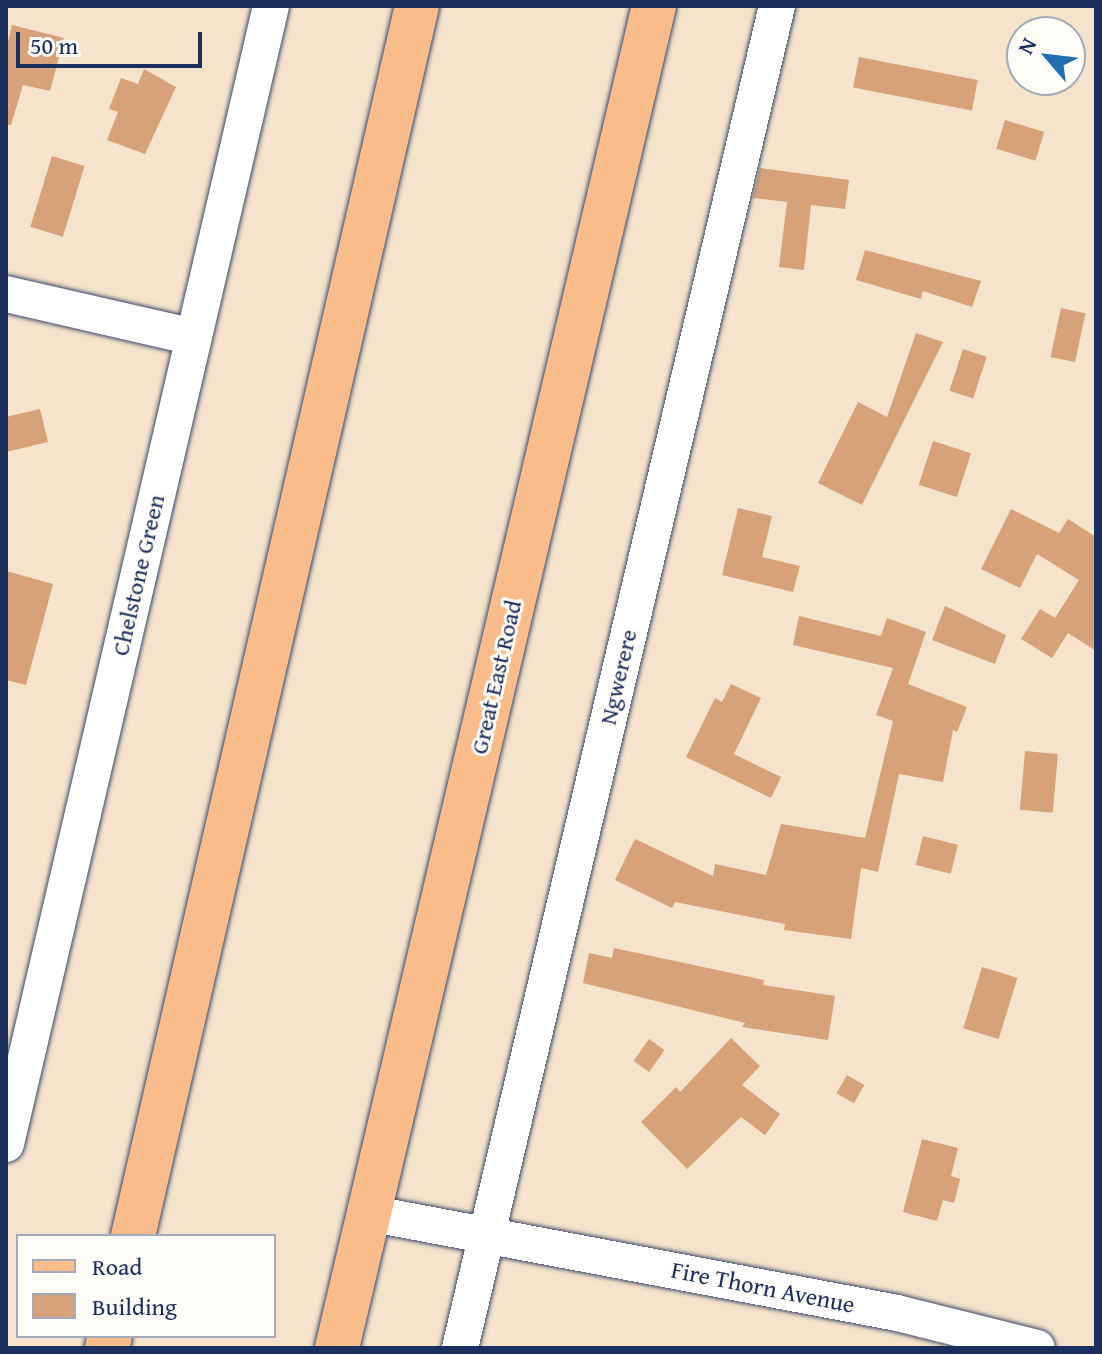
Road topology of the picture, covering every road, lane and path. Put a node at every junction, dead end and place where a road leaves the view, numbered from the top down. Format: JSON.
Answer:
{"nodes":[{"id":1,"x":271,"y":6,"type":"edge"},
{"id":2,"x":417,"y":6,"type":"edge"},
{"id":3,"x":654,"y":6,"type":"edge"},
{"id":4,"x":777,"y":6,"type":"edge"},
{"id":5,"x":6,"y":294,"type":"edge"},
{"id":6,"x":193,"y":337,"type":"junction"},
{"id":7,"x":6,"y":1144,"type":"edge"},
{"id":8,"x":368,"y":1213,"type":"junction"},
{"id":9,"x":133,"y":1234,"type":"edge"},
{"id":10,"x":487,"y":1235,"type":"junction"},
{"id":11,"x":337,"y":1348,"type":"edge"},
{"id":12,"x":460,"y":1348,"type":"edge"},
{"id":13,"x":1037,"y":1348,"type":"edge"}],
"edges":[{"from":1,"to":6,"type":"street","name":"Chelstone Green"},
{"from":2,"to":9,"type":"main road"},
{"from":3,"to":8,"type":"main road","name":"Great East Road"},
{"from":4,"to":10,"type":"street","name":"Ngwerere"},
{"from":5,"to":6,"type":"street"},
{"from":6,"to":7,"type":"street","name":"Chelstone Green"},
{"from":8,"to":10,"type":"street","name":"Fire Thorn Avenue"},
{"from":8,"to":11,"type":"main road","name":"Great East Road"},
{"from":10,"to":12,"type":"street","name":"Ngwerere"},
{"from":10,"to":13,"type":"street","name":"Fire Thorn Avenue"}]}
